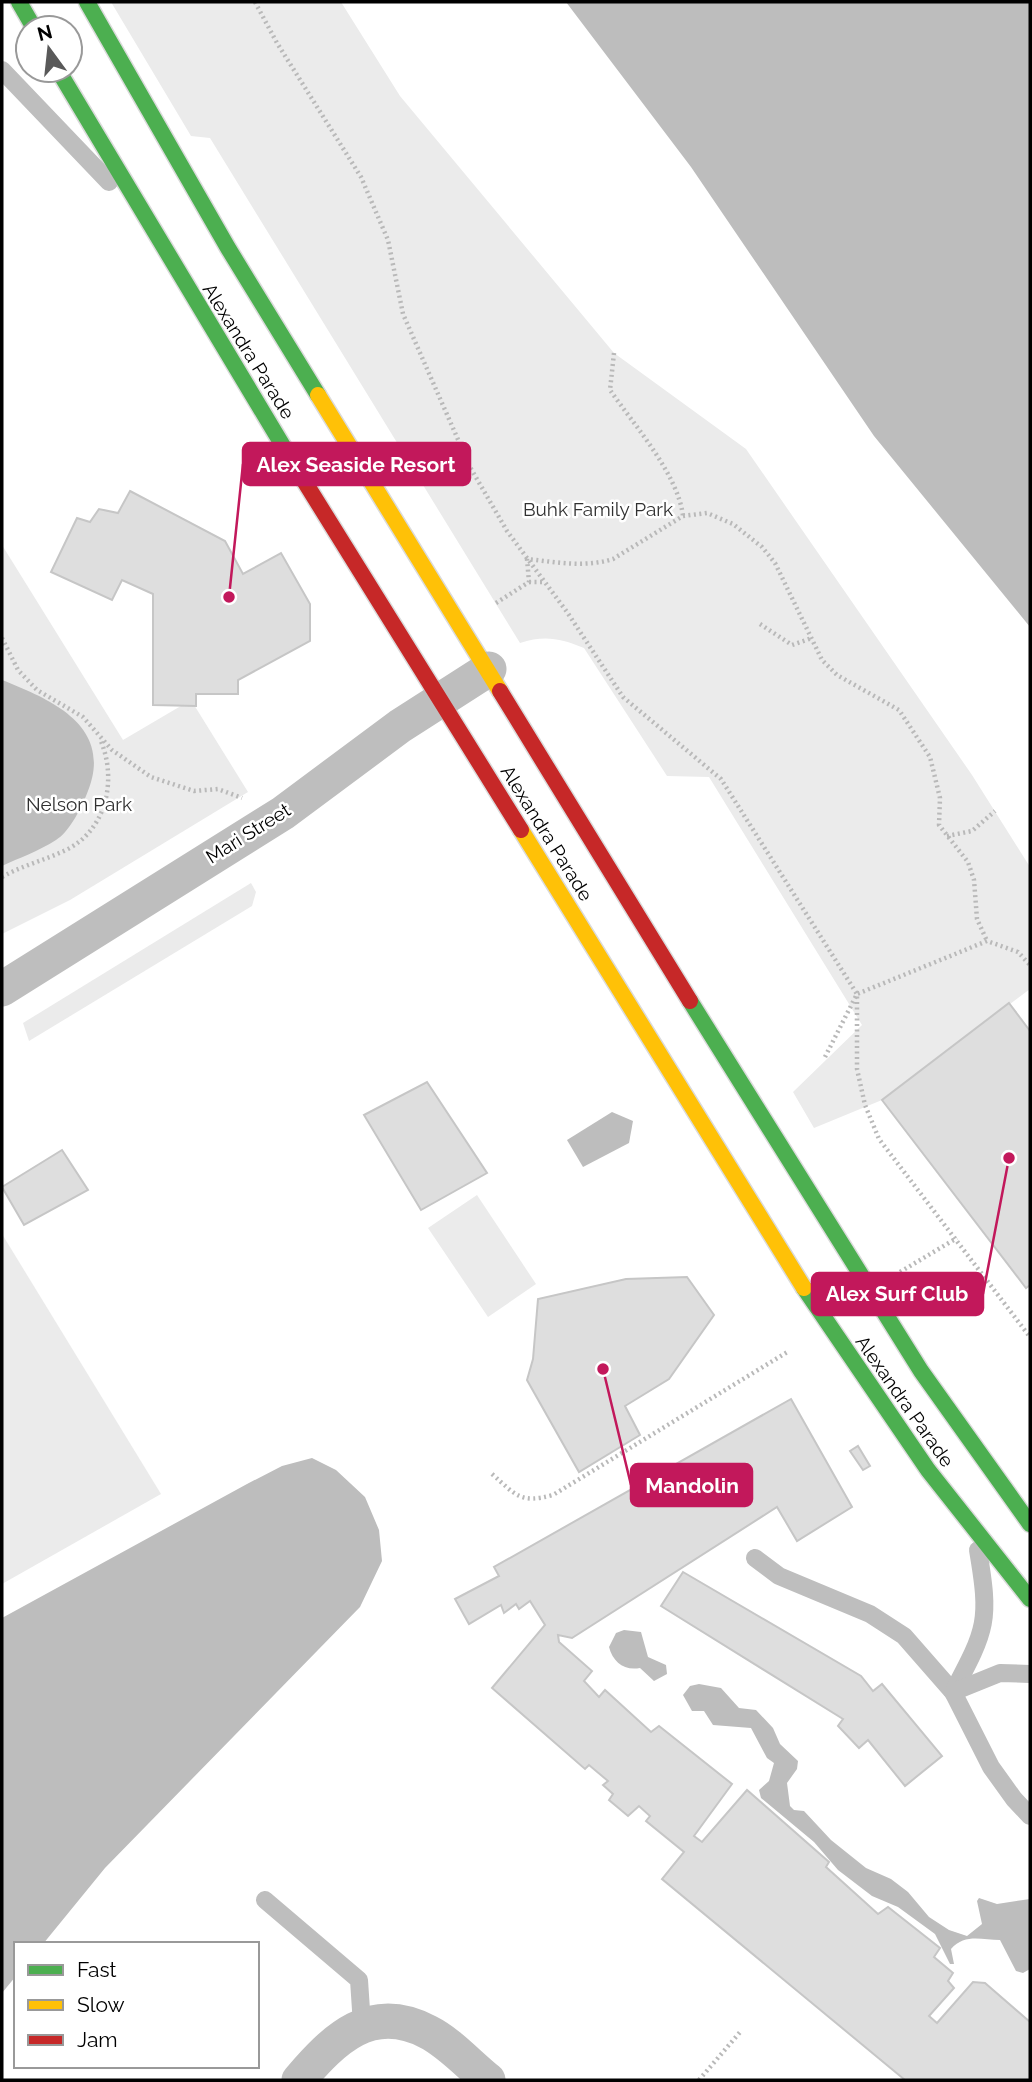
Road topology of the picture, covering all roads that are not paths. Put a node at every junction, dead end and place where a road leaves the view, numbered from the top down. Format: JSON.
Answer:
{"nodes":[{"id":1,"x":88,"y":2,"type":"edge"},
{"id":2,"x":2,"y":70,"type":"edge"},
{"id":3,"x":66,"y":84,"type":"edge"},
{"id":4,"x":137,"y":209,"type":"junction"},
{"id":5,"x":489,"y":669,"type":"junction"},
{"id":6,"x":441,"y":700,"type":"junction"},
{"id":7,"x":2,"y":989,"type":"edge"},
{"id":8,"x":1030,"y":1524,"type":"edge"},
{"id":9,"x":976,"y":1537,"type":"junction"},
{"id":10,"x":755,"y":1558,"type":"dead end"},
{"id":11,"x":1030,"y":1599,"type":"edge"},
{"id":12,"x":1030,"y":1674,"type":"edge"},
{"id":13,"x":953,"y":1692,"type":"junction"},
{"id":14,"x":1030,"y":1816,"type":"edge"},
{"id":15,"x":265,"y":1900,"type":"dead end"},
{"id":16,"x":362,"y":2025,"type":"junction"},
{"id":17,"x":299,"y":2080,"type":"edge"},
{"id":18,"x":488,"y":2080,"type":"edge"}],
"edges":[{"from":1,"to":5,"type":"main road","name":"Alexandra Parade"},
{"from":2,"to":4,"type":"lane"},
{"from":3,"to":4,"type":"main road","name":"Alexandra Parade"},
{"from":4,"to":6,"type":"main road","name":"Alexandra Parade"},
{"from":5,"to":6,"type":"street","name":"Mari Street"},
{"from":5,"to":8,"type":"main road","name":"Alexandra Parade"},
{"from":6,"to":7,"type":"street","name":"Mari Street"},
{"from":6,"to":9,"type":"main road","name":"Alexandra Parade"},
{"from":9,"to":11,"type":"main road","name":"Alexandra Parade"},
{"from":9,"to":13,"type":"lane"},
{"from":10,"to":13,"type":"lane"},
{"from":12,"to":13,"type":"lane"},
{"from":13,"to":14,"type":"lane"},
{"from":15,"to":16,"type":"lane"},
{"from":16,"to":17,"type":"street"},
{"from":16,"to":18,"type":"street"}]}
